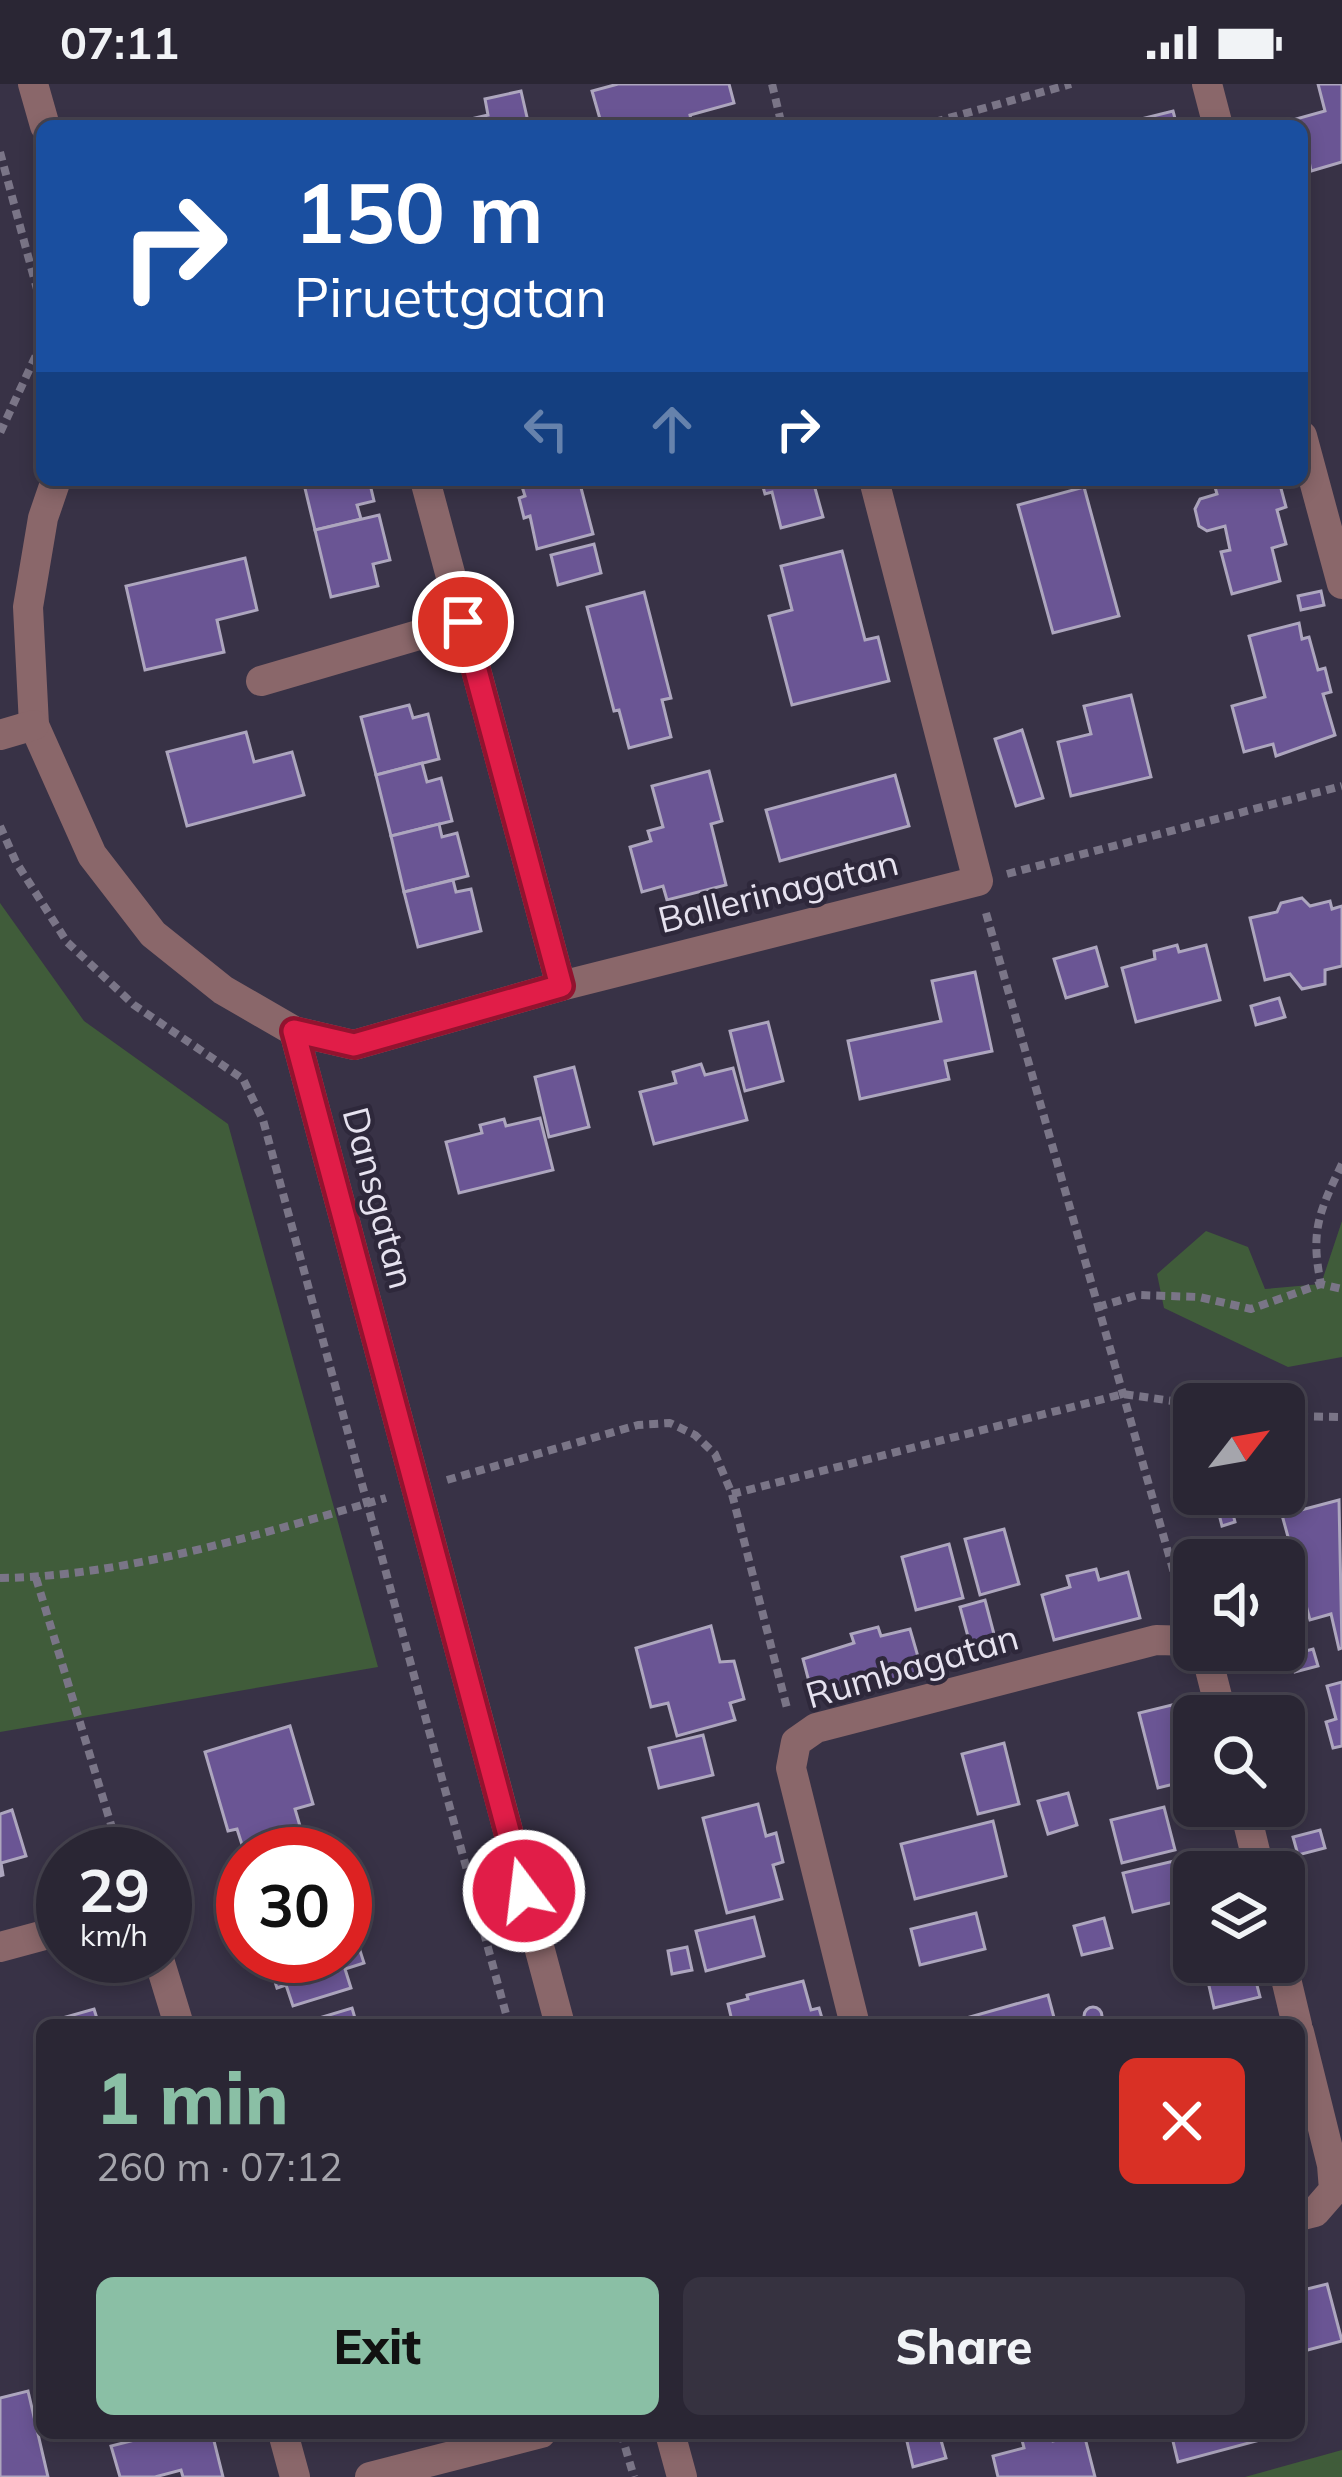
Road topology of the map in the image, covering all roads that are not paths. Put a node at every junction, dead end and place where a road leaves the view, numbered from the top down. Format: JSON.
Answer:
{"nodes":[{"id":1,"x":33,"y":84,"type":"edge"},
{"id":2,"x":1207,"y":84,"type":"edge"},
{"id":3,"x":43,"y":120,"type":"edge"},
{"id":4,"x":1216,"y":120,"type":"edge"},
{"id":5,"x":1308,"y":458,"type":"edge"},
{"id":6,"x":54,"y":486,"type":"edge"},
{"id":7,"x":427,"y":486,"type":"edge"},
{"id":8,"x":876,"y":486,"type":"edge"},
{"id":9,"x":1342,"y":584,"type":"edge"},
{"id":10,"x":463,"y":622,"type":"junction"},
{"id":11,"x":261,"y":681,"type":"dead end"},
{"id":12,"x":34,"y":725,"type":"junction"},
{"id":13,"x":0,"y":735,"type":"edge"},
{"id":14,"x":561,"y":986,"type":"junction"},
{"id":15,"x":294,"y":1031,"type":"junction"},
{"id":16,"x":1173,"y":1640,"type":"edge"},
{"id":17,"x":36,"y":1937,"type":"edge"},
{"id":18,"x":0,"y":1947,"type":"edge"},
{"id":19,"x":166,"y":1983,"type":"edge"},
{"id":20,"x":1287,"y":1983,"type":"edge"},
{"id":21,"x":177,"y":2019,"type":"edge"},
{"id":22,"x":558,"y":2019,"type":"edge"},
{"id":23,"x":853,"y":2019,"type":"edge"},
{"id":24,"x":1296,"y":2019,"type":"edge"},
{"id":25,"x":1305,"y":2060,"type":"edge"},
{"id":26,"x":1305,"y":2214,"type":"edge"},
{"id":27,"x":285,"y":2439,"type":"edge"},
{"id":28,"x":518,"y":2439,"type":"edge"},
{"id":29,"x":672,"y":2439,"type":"edge"},
{"id":30,"x":295,"y":2477,"type":"edge"},
{"id":31,"x":370,"y":2477,"type":"edge"},
{"id":32,"x":682,"y":2477,"type":"edge"}],
"edges":[{"from":1,"to":3,"type":"street"},
{"from":2,"to":4,"type":"street"},
{"from":5,"to":9,"type":"street"},
{"from":6,"to":12,"type":"street"},
{"from":7,"to":10,"type":"street"},
{"from":8,"to":14,"type":"street","name":"Ballerinagatan"},
{"from":10,"to":11,"type":"street"},
{"from":10,"to":14,"type":"street"},
{"from":12,"to":13,"type":"street"},
{"from":12,"to":15,"type":"street"},
{"from":14,"to":15,"type":"street","name":"Ballerinagatan"},
{"from":15,"to":22,"type":"street","name":"Dansgatan"},
{"from":16,"to":23,"type":"street","name":"Rumbagatan"},
{"from":17,"to":18,"type":"street"},
{"from":19,"to":21,"type":"street"},
{"from":20,"to":24,"type":"street"},
{"from":25,"to":26,"type":"street"},
{"from":27,"to":30,"type":"street"},
{"from":28,"to":31,"type":"street"},
{"from":29,"to":32,"type":"street"}]}
